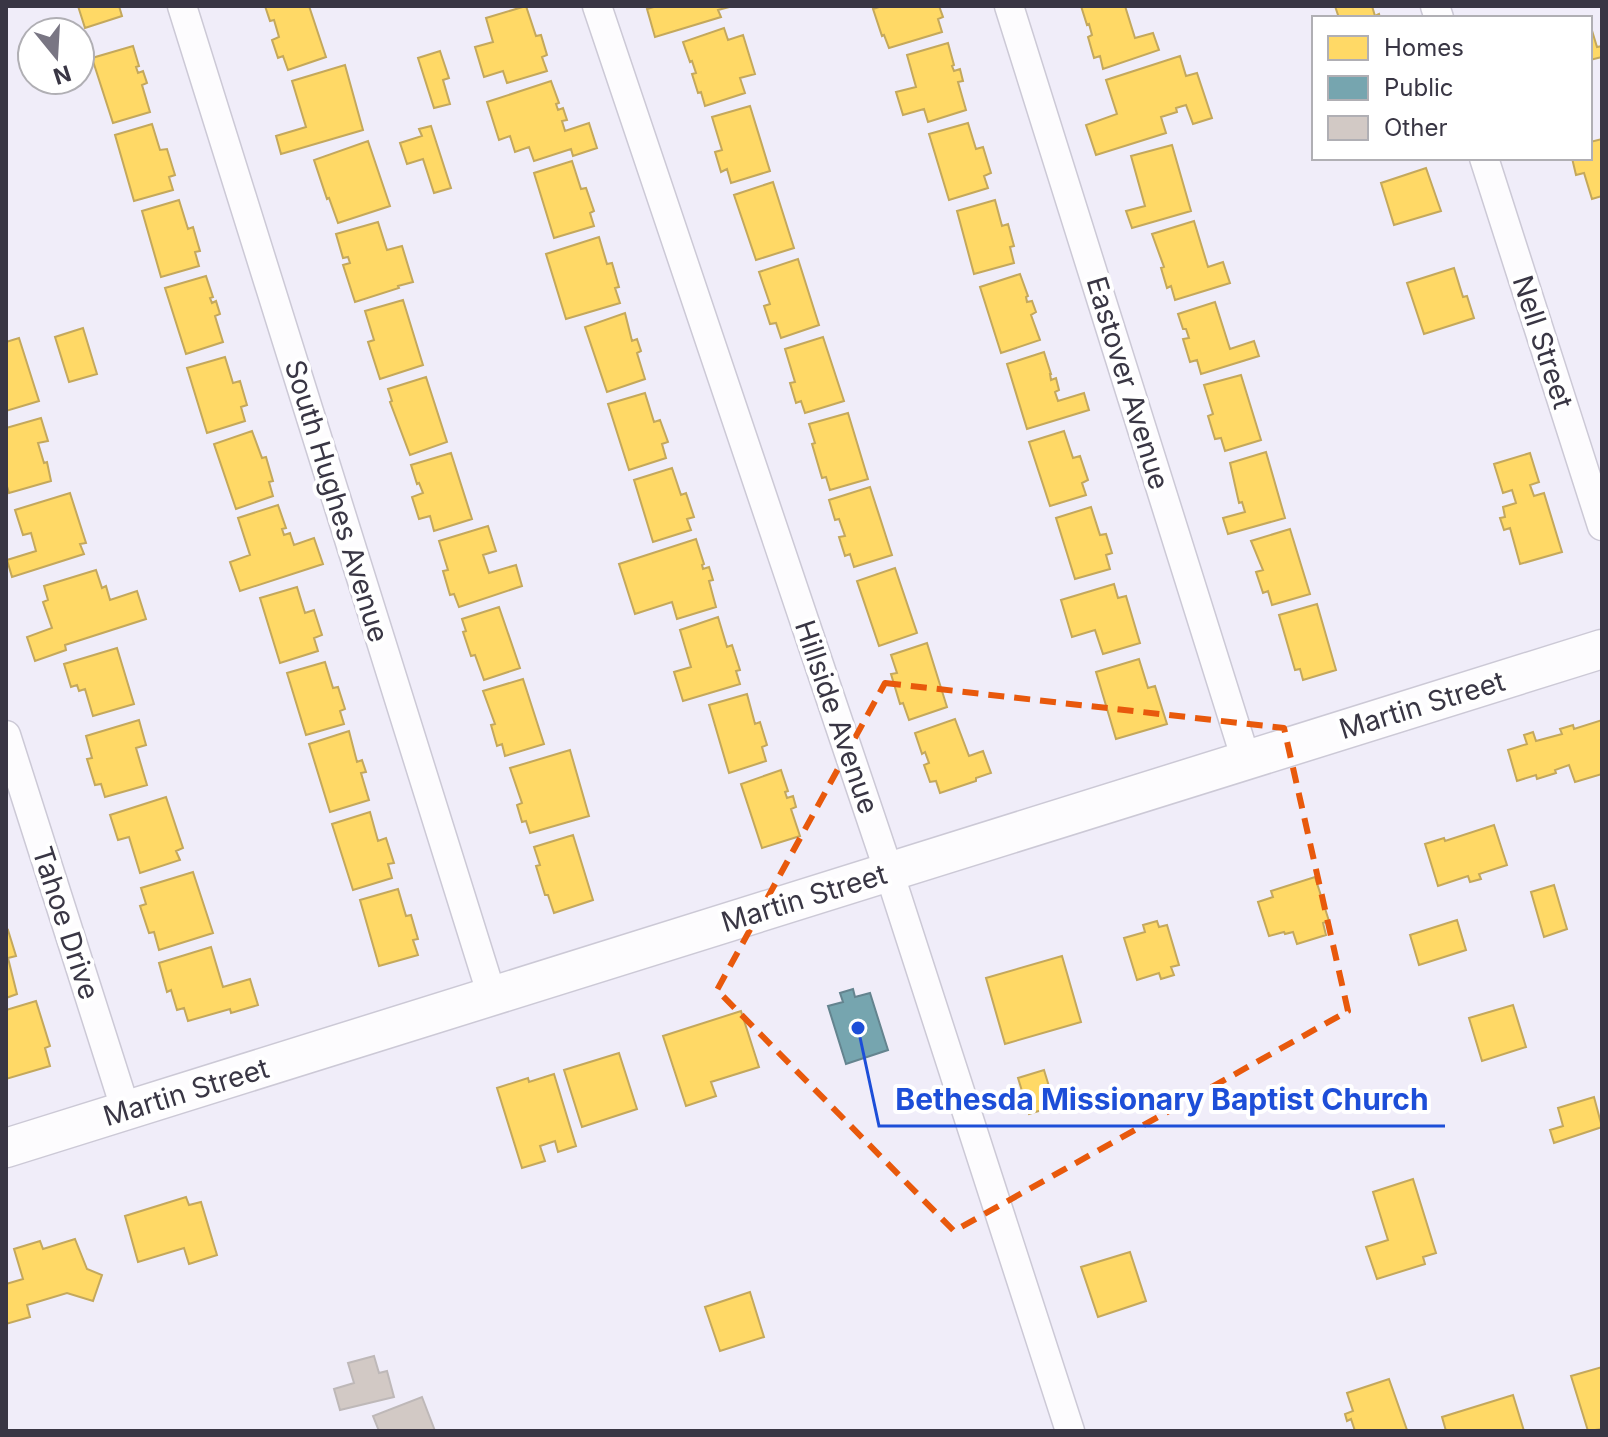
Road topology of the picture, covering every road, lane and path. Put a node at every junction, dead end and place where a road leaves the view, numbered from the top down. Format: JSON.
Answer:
{"nodes":[{"id":1,"x":182,"y":6,"type":"edge"},
{"id":2,"x":597,"y":6,"type":"edge"},
{"id":3,"x":1009,"y":6,"type":"edge"},
{"id":4,"x":1485,"y":160,"type":"edge"},
{"id":5,"x":1602,"y":526,"type":"edge"},
{"id":6,"x":1602,"y":649,"type":"edge"},
{"id":7,"x":6,"y":735,"type":"edge"},
{"id":8,"x":1246,"y":760,"type":"junction"},
{"id":9,"x":889,"y":872,"type":"junction"},
{"id":10,"x":492,"y":996,"type":"junction"},
{"id":11,"x":126,"y":1111,"type":"junction"},
{"id":12,"x":6,"y":1148,"type":"edge"},
{"id":13,"x":1070,"y":1431,"type":"edge"}],
"edges":[{"from":1,"to":10,"type":"street","name":"South Hughes Avenue"},
{"from":2,"to":9,"type":"street","name":"Hillside Avenue"},
{"from":3,"to":8,"type":"street","name":"Eastover Avenue"},
{"from":4,"to":5,"type":"street","name":"Nell Street"},
{"from":6,"to":8,"type":"street","name":"Martin Street"},
{"from":7,"to":11,"type":"street","name":"Tahoe Drive"},
{"from":8,"to":9,"type":"street","name":"Martin Street"},
{"from":9,"to":10,"type":"street","name":"Martin Street"},
{"from":9,"to":13,"type":"street","name":"Hillside Avenue"},
{"from":10,"to":11,"type":"street","name":"Martin Street"},
{"from":11,"to":12,"type":"street","name":"Martin Street"}]}
